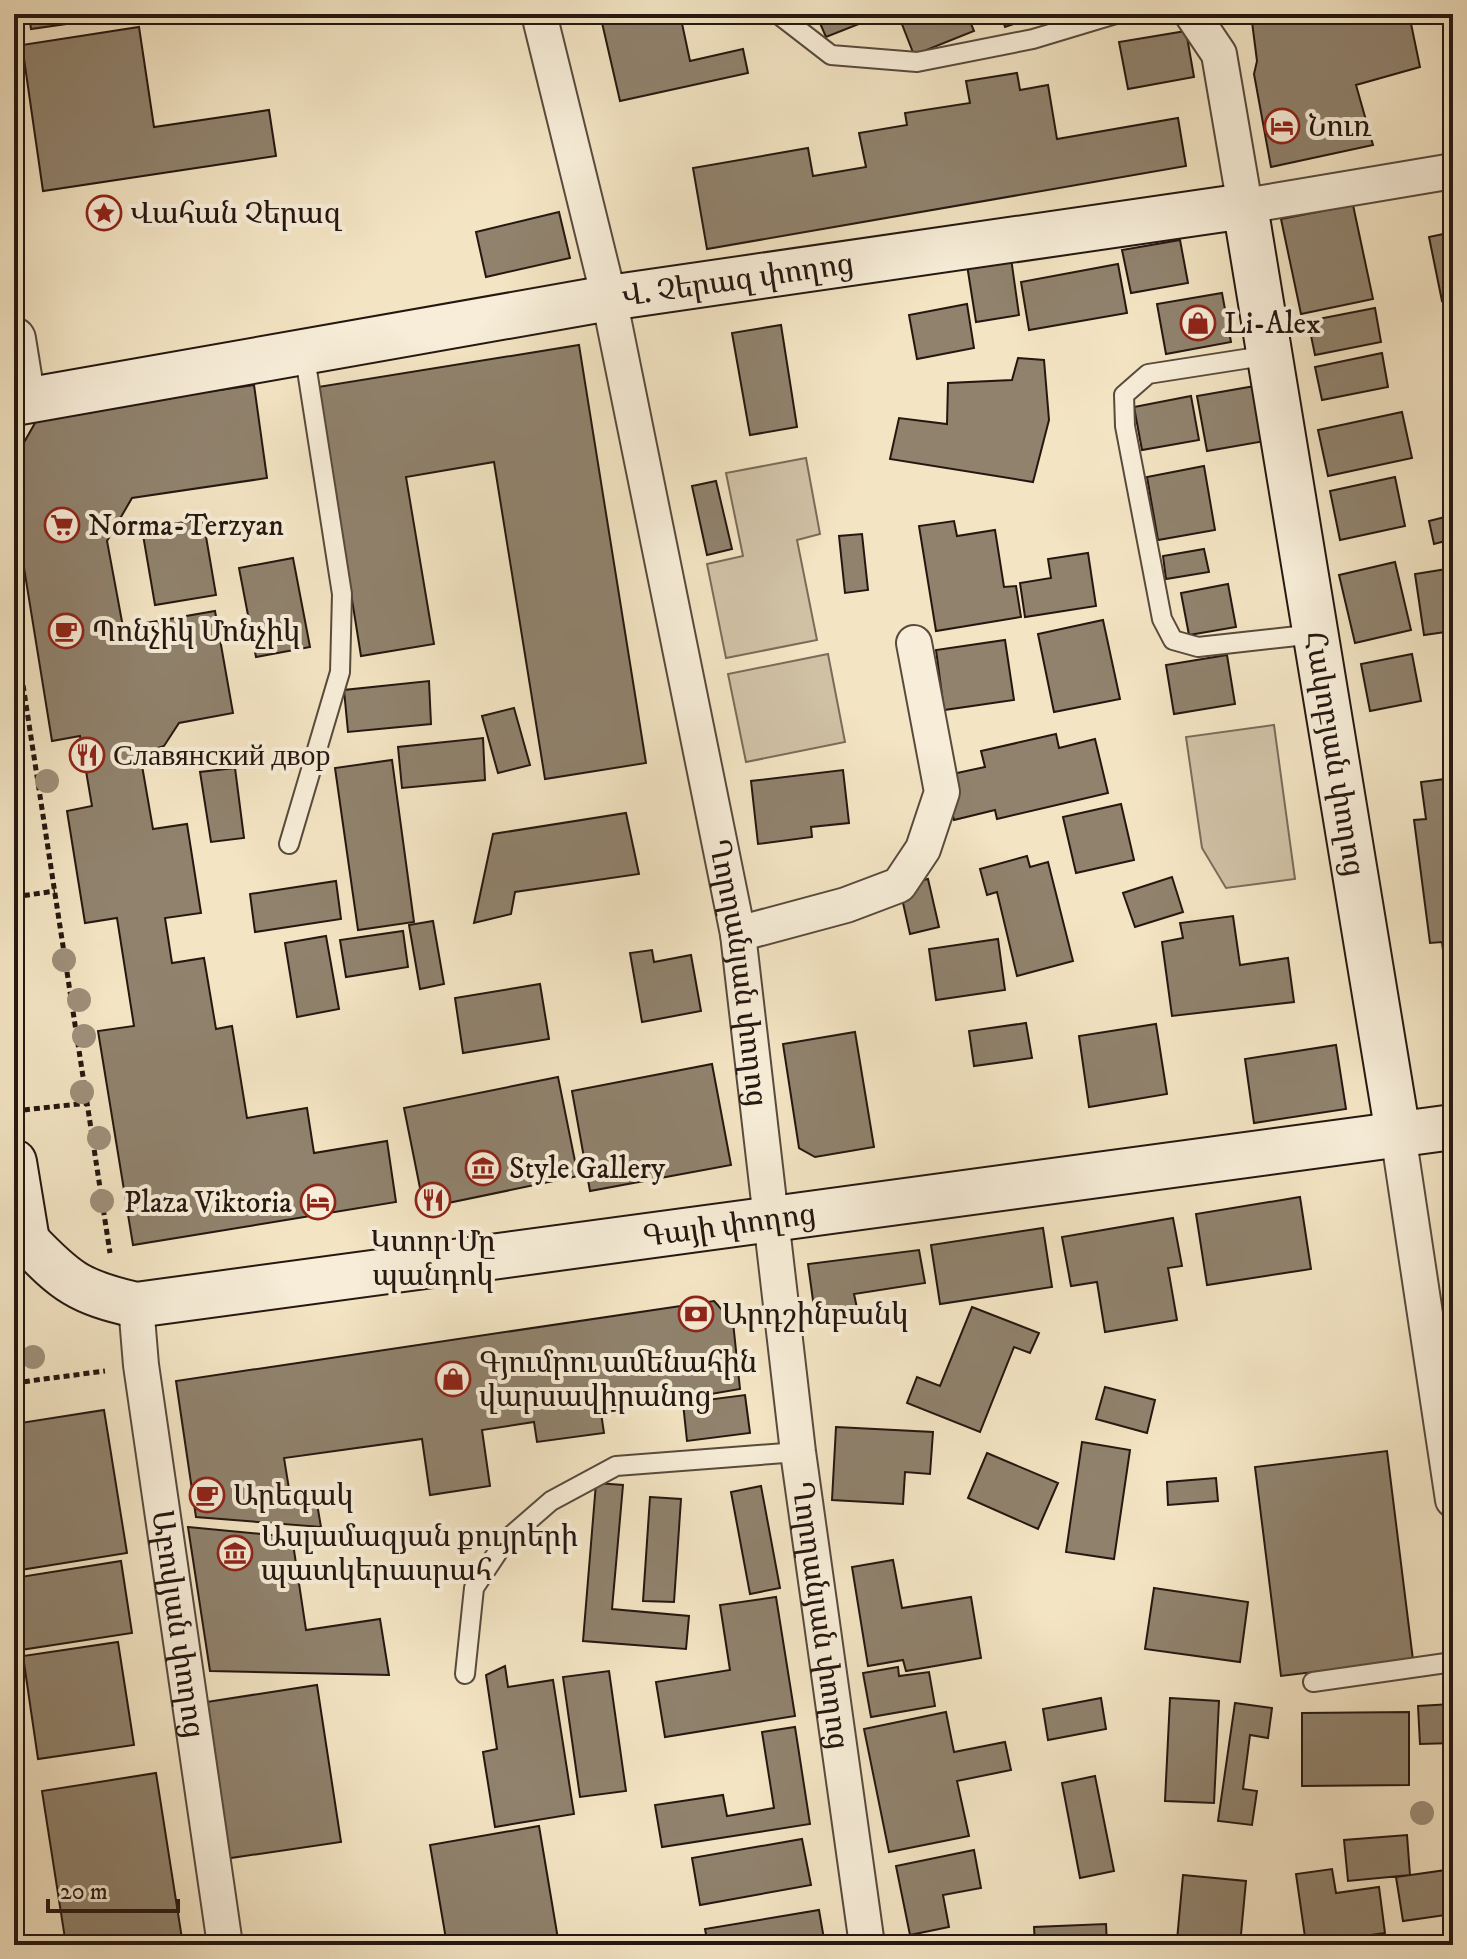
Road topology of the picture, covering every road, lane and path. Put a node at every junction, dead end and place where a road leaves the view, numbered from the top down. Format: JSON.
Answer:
{"nodes":[{"id":1,"x":539,"y":14,"type":"edge"},
{"id":2,"x":778,"y":14,"type":"edge"},
{"id":3,"x":1116,"y":14,"type":"edge"},
{"id":4,"x":1192,"y":14,"type":"edge"},
{"id":5,"x":1453,"y":171,"type":"edge"},
{"id":6,"x":1245,"y":206,"type":"junction"},
{"id":7,"x":609,"y":298,"type":"junction"},
{"id":8,"x":14,"y":339,"type":"edge"},
{"id":9,"x":304,"y":351,"type":"junction"},
{"id":10,"x":1270,"y":355,"type":"junction"},
{"id":11,"x":19,"y":402,"type":"edge"},
{"id":12,"x":14,"y":626,"type":"edge"},
{"id":13,"x":1315,"y":634,"type":"junction"},
{"id":14,"x":914,"y":643,"type":"dead end"},
{"id":15,"x":289,"y":844,"type":"dead end"},
{"id":16,"x":55,"y":891,"type":"junction"},
{"id":17,"x":14,"y":897,"type":"edge"},
{"id":18,"x":738,"y":934,"type":"junction"},
{"id":19,"x":88,"y":1103,"type":"junction"},
{"id":20,"x":14,"y":1111,"type":"edge"},
{"id":21,"x":1453,"y":1127,"type":"edge"},
{"id":22,"x":1398,"y":1134,"type":"junction"},
{"id":23,"x":14,"y":1162,"type":"edge"},
{"id":24,"x":772,"y":1219,"type":"junction"},
{"id":25,"x":21,"y":1242,"type":"edge"},
{"id":26,"x":126,"y":1303,"type":"junction"},
{"id":27,"x":141,"y":1365,"type":"junction"},
{"id":28,"x":14,"y":1383,"type":"edge"},
{"id":29,"x":798,"y":1452,"type":"junction"},
{"id":30,"x":1453,"y":1500,"type":"edge"},
{"id":31,"x":1453,"y":1662,"type":"edge"},
{"id":32,"x":465,"y":1674,"type":"dead end"},
{"id":33,"x":1313,"y":1682,"type":"dead end"},
{"id":34,"x":225,"y":1945,"type":"edge"},
{"id":35,"x":867,"y":1945,"type":"edge"}],
"edges":[{"from":1,"to":7,"type":"street","name":"Ղորղանյան փողոց"},
{"from":2,"to":3,"type":"lane"},
{"from":4,"to":6,"type":"street","name":"Հակոբյան փողոց"},
{"from":5,"to":6,"type":"street","name":"Վ. Չերազ փողոց"},
{"from":6,"to":7,"type":"main road","name":"Վ. Չերազ փողոց"},
{"from":6,"to":10,"type":"main road","name":"Հակոբյան փողոց"},
{"from":7,"to":9,"type":"main road","name":"Վ. Չերազ փողոց"},
{"from":7,"to":18,"type":"street","name":"Ղորղանյան փողոց"},
{"from":8,"to":11,"type":"street"},
{"from":9,"to":11,"type":"main road","name":"Վ. Չերազ փողոց"},
{"from":9,"to":15,"type":"lane"},
{"from":10,"to":13,"type":"main road","name":"Հակոբյան փողոց"},
{"from":10,"to":13,"type":"lane"},
{"from":12,"to":16,"type":"path"},
{"from":13,"to":22,"type":"main road","name":"Հակոբյան փողոց"},
{"from":14,"to":18,"type":"street"},
{"from":16,"to":17,"type":"path"},
{"from":16,"to":19,"type":"path"},
{"from":18,"to":24,"type":"street","name":"Ղորղանյան փողոց"},
{"from":19,"to":20,"type":"path"},
{"from":19,"to":26,"type":"path"},
{"from":21,"to":22,"type":"main road","name":"Գայի փողոց"},
{"from":22,"to":24,"type":"main road","name":"Գայի փողոց"},
{"from":22,"to":30,"type":"street","name":"Հակոբյան փողոց"},
{"from":23,"to":25,"type":"main road"},
{"from":24,"to":26,"type":"main road","name":"Գայի փողոց"},
{"from":24,"to":29,"type":"street","name":"Ղորղանյան փողոց"},
{"from":25,"to":26,"type":"main road","name":"Գայի փողոց"},
{"from":26,"to":27,"type":"street","name":"Աբովյան փողոց"},
{"from":27,"to":28,"type":"path"},
{"from":27,"to":34,"type":"street","name":"Աբովյան փողոց"},
{"from":29,"to":32,"type":"lane"},
{"from":29,"to":35,"type":"street","name":"Ղորղանյան փողոց"},
{"from":31,"to":33,"type":"lane"}]}
